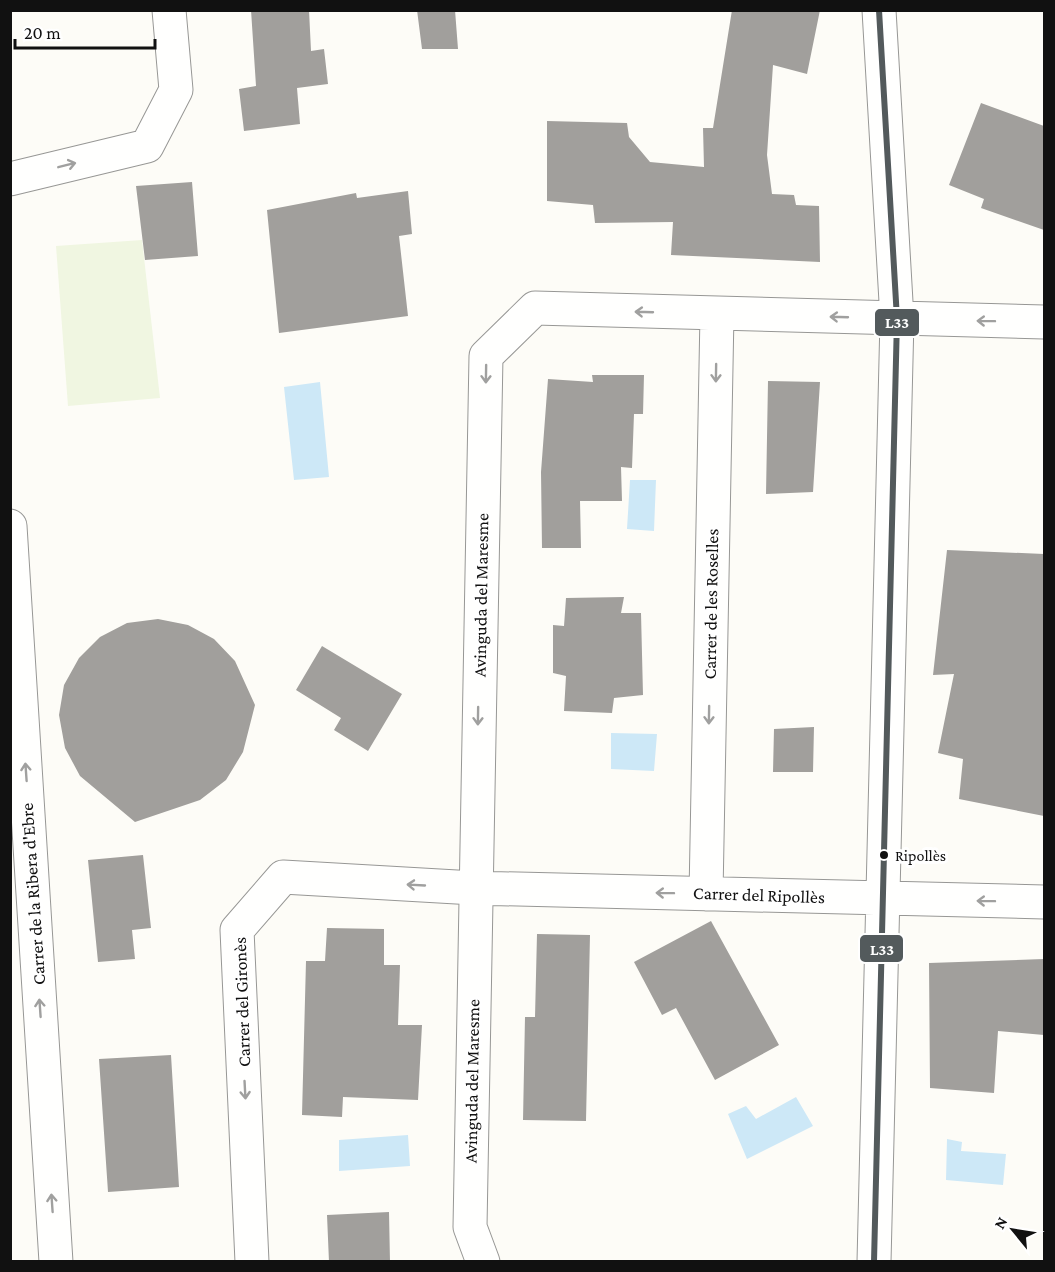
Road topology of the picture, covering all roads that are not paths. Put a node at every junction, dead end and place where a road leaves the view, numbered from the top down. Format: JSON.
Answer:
{"nodes":[{"id":1,"x":169,"y":10,"type":"edge"},
{"id":2,"x":879,"y":10,"type":"edge"},
{"id":3,"x":10,"y":179,"type":"edge"},
{"id":4,"x":717,"y":314,"type":"junction"},
{"id":5,"x":897,"y":319,"type":"junction"},
{"id":6,"x":1044,"y":322,"type":"edge"},
{"id":7,"x":10,"y":525,"type":"edge"},
{"id":8,"x":474,"y":888,"type":"junction"},
{"id":9,"x":706,"y":894,"type":"junction"},
{"id":10,"x":884,"y":899,"type":"junction"},
{"id":11,"x":1044,"y":902,"type":"edge"},
{"id":12,"x":56,"y":1262,"type":"edge"},
{"id":13,"x":252,"y":1262,"type":"edge"},
{"id":14,"x":483,"y":1262,"type":"edge"},
{"id":15,"x":873,"y":1262,"type":"edge"}],
"edges":[{"from":3,"to":1,"type":"street","one_way":true},
{"from":2,"to":5,"type":"street"},
{"from":5,"to":4,"type":"street","name":"Avinguda del Maresme","one_way":true},
{"from":4,"to":8,"type":"street","name":"Avinguda del Maresme","one_way":true},
{"from":4,"to":9,"type":"street","name":"Carrer de les Roselles","one_way":true},
{"from":6,"to":5,"type":"street","name":"Avinguda del Maresme","one_way":true},
{"from":5,"to":10,"type":"street"},
{"from":12,"to":7,"type":"street","name":"Carrer de la Ribera d'Ebre","one_way":true},
{"from":9,"to":8,"type":"street","name":"Carrer del Ripollès","one_way":true},
{"from":8,"to":13,"type":"street","name":"Carrer del Gironès","one_way":true},
{"from":8,"to":14,"type":"street","name":"Avinguda del Maresme"},
{"from":9,"to":10,"type":"street","name":"Carrer del Ripollès"},
{"from":11,"to":10,"type":"street","name":"Carrer del Ripollès","one_way":true},
{"from":10,"to":15,"type":"street"}]}
